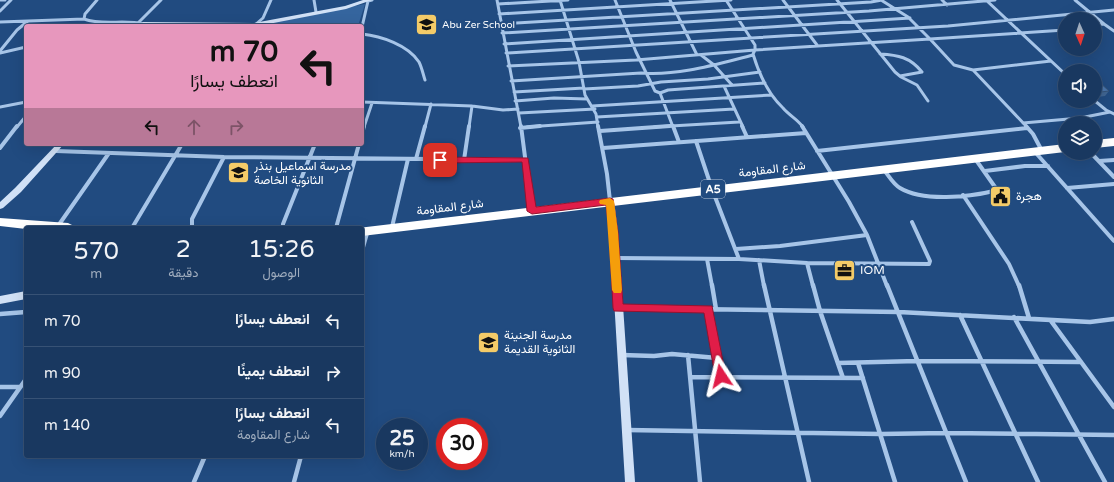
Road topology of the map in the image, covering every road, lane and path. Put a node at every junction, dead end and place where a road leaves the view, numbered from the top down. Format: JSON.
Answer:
{"nodes":[{"id":1,"x":0,"y":0,"type":"edge"},
{"id":2,"x":5,"y":0,"type":"edge"},
{"id":3,"x":11,"y":0,"type":"edge"},
{"id":4,"x":97,"y":0,"type":"edge"},
{"id":5,"x":161,"y":0,"type":"edge"},
{"id":6,"x":271,"y":0,"type":"edge"},
{"id":7,"x":314,"y":0,"type":"edge"},
{"id":8,"x":370,"y":0,"type":"edge"},
{"id":9,"x":560,"y":0,"type":"edge"},
{"id":10,"x":568,"y":0,"type":"edge"},
{"id":11,"x":616,"y":0,"type":"edge"},
{"id":12,"x":670,"y":0,"type":"edge"},
{"id":13,"x":726,"y":0,"type":"edge"},
{"id":14,"x":731,"y":0,"type":"edge"},
{"id":15,"x":782,"y":0,"type":"edge"},
{"id":16,"x":837,"y":0,"type":"edge"},
{"id":17,"x":881,"y":0,"type":"edge"},
{"id":18,"x":942,"y":0,"type":"edge"},
{"id":19,"x":987,"y":0,"type":"edge"},
{"id":20,"x":995,"y":0,"type":"edge"},
{"id":21,"x":1075,"y":0,"type":"edge"},
{"id":22,"x":498,"y":2,"type":"edge"},
{"id":23,"x":672,"y":4,"type":"junction"},
{"id":24,"x":841,"y":4,"type":"junction"},
{"id":25,"x":947,"y":5,"type":"junction"},
{"id":26,"x":618,"y":6,"type":"junction"},
{"id":27,"x":788,"y":7,"type":"junction"},
{"id":28,"x":563,"y":9,"type":"junction"},
{"id":29,"x":898,"y":9,"type":"junction"},
{"id":30,"x":732,"y":10,"type":"junction"},
{"id":31,"x":1114,"y":10,"type":"edge"},
{"id":32,"x":0,"y":11,"type":"edge"},
{"id":33,"x":316,"y":12,"type":"junction"},
{"id":34,"x":1090,"y":12,"type":"joint"},
{"id":35,"x":677,"y":13,"type":"junction"},
{"id":36,"x":848,"y":13,"type":"junction"},
{"id":37,"x":499,"y":14,"type":"junction"},
{"id":38,"x":1058,"y":15,"type":"edge"},
{"id":39,"x":623,"y":16,"type":"junction"},
{"id":40,"x":795,"y":16,"type":"junction"},
{"id":41,"x":911,"y":18,"type":"junction"},
{"id":42,"x":84,"y":19,"type":"junction"},
{"id":43,"x":566,"y":19,"type":"junction"},
{"id":44,"x":737,"y":19,"type":"junction"},
{"id":45,"x":1008,"y":19,"type":"junction"},
{"id":46,"x":29,"y":20,"type":"junction"},
{"id":47,"x":107,"y":21,"type":"junction"},
{"id":48,"x":0,"y":22,"type":"edge"},
{"id":49,"x":856,"y":22,"type":"junction"},
{"id":50,"x":682,"y":23,"type":"junction"},
{"id":51,"x":24,"y":24,"type":"edge"},
{"id":52,"x":24,"y":24,"type":"edge"},
{"id":53,"x":105,"y":24,"type":"edge"},
{"id":54,"x":142,"y":24,"type":"edge"},
{"id":55,"x":255,"y":24,"type":"edge"},
{"id":56,"x":259,"y":24,"type":"edge"},
{"id":57,"x":363,"y":24,"type":"edge"},
{"id":58,"x":501,"y":24,"type":"junction"},
{"id":59,"x":1104,"y":24,"type":"edge"},
{"id":60,"x":801,"y":25,"type":"junction"},
{"id":61,"x":626,"y":26,"type":"junction"},
{"id":62,"x":920,"y":27,"type":"junction"},
{"id":63,"x":744,"y":28,"type":"junction"},
{"id":64,"x":569,"y":29,"type":"junction"},
{"id":65,"x":1058,"y":30,"type":"edge"},
{"id":66,"x":863,"y":31,"type":"junction"},
{"id":67,"x":1114,"y":31,"type":"edge"},
{"id":68,"x":687,"y":32,"type":"junction"},
{"id":69,"x":1022,"y":32,"type":"junction"},
{"id":70,"x":502,"y":33,"type":"junction"},
{"id":71,"x":364,"y":34,"type":"edge"},
{"id":72,"x":630,"y":35,"type":"junction"},
{"id":73,"x":808,"y":35,"type":"junction"},
{"id":74,"x":751,"y":38,"type":"junction"},
{"id":75,"x":571,"y":39,"type":"junction"},
{"id":76,"x":930,"y":40,"type":"junction"},
{"id":77,"x":690,"y":42,"type":"junction"},
{"id":78,"x":872,"y":42,"type":"junction"},
{"id":79,"x":504,"y":44,"type":"junction"},
{"id":80,"x":817,"y":45,"type":"junction"},
{"id":81,"x":633,"y":46,"type":"junction"},
{"id":82,"x":24,"y":47,"type":"edge"},
{"id":83,"x":574,"y":49,"type":"junction"},
{"id":84,"x":755,"y":50,"type":"junction"},
{"id":85,"x":0,"y":52,"type":"edge"},
{"id":86,"x":506,"y":54,"type":"junction"},
{"id":87,"x":880,"y":54,"type":"junction"},
{"id":88,"x":699,"y":55,"type":"junction"},
{"id":89,"x":753,"y":55,"type":"junction"},
{"id":90,"x":640,"y":59,"type":"junction"},
{"id":91,"x":1051,"y":61,"type":"junction"},
{"id":92,"x":579,"y":62,"type":"junction"},
{"id":93,"x":714,"y":65,"type":"junction"},
{"id":94,"x":508,"y":66,"type":"junction"},
{"id":95,"x":1058,"y":68,"type":"edge"},
{"id":96,"x":973,"y":70,"type":"junction"},
{"id":97,"x":760,"y":72,"type":"junction"},
{"id":98,"x":646,"y":73,"type":"junction"},
{"id":99,"x":725,"y":76,"type":"junction"},
{"id":100,"x":900,"y":76,"type":"junction"},
{"id":101,"x":582,"y":77,"type":"junction"},
{"id":102,"x":425,"y":80,"type":"dead end"},
{"id":103,"x":511,"y":81,"type":"junction"},
{"id":104,"x":651,"y":83,"type":"junction"},
{"id":105,"x":765,"y":83,"type":"junction"},
{"id":106,"x":732,"y":85,"type":"junction"},
{"id":107,"x":724,"y":86,"type":"junction"},
{"id":108,"x":584,"y":88,"type":"junction"},
{"id":109,"x":514,"y":92,"type":"junction"},
{"id":110,"x":660,"y":93,"type":"junction"},
{"id":111,"x":772,"y":95,"type":"junction"},
{"id":112,"x":729,"y":97,"type":"junction"},
{"id":113,"x":587,"y":99,"type":"junction"},
{"id":114,"x":515,"y":101,"type":"junction"},
{"id":115,"x":928,"y":101,"type":"dead end"},
{"id":116,"x":24,"y":102,"type":"edge"},
{"id":117,"x":364,"y":102,"type":"edge"},
{"id":118,"x":372,"y":102,"type":"junction"},
{"id":119,"x":663,"y":102,"type":"junction"},
{"id":120,"x":431,"y":104,"type":"junction"},
{"id":121,"x":472,"y":106,"type":"junction"},
{"id":122,"x":1102,"y":106,"type":"edge"},
{"id":123,"x":0,"y":107,"type":"edge"},
{"id":124,"x":593,"y":108,"type":"junction"},
{"id":125,"x":734,"y":109,"type":"junction"},
{"id":126,"x":518,"y":111,"type":"junction"},
{"id":127,"x":1112,"y":113,"type":"edge"},
{"id":128,"x":668,"y":114,"type":"junction"},
{"id":129,"x":597,"y":117,"type":"junction"},
{"id":130,"x":24,"y":118,"type":"edge"},
{"id":131,"x":598,"y":122,"type":"junction"},
{"id":132,"x":739,"y":122,"type":"junction"},
{"id":133,"x":1023,"y":123,"type":"junction"},
{"id":134,"x":673,"y":126,"type":"junction"},
{"id":135,"x":364,"y":128,"type":"edge"},
{"id":136,"x":520,"y":128,"type":"junction"},
{"id":137,"x":1028,"y":128,"type":"junction"},
{"id":138,"x":600,"y":131,"type":"junction"},
{"id":139,"x":806,"y":133,"type":"junction"},
{"id":140,"x":746,"y":137,"type":"junction"},
{"id":141,"x":696,"y":141,"type":"junction"},
{"id":142,"x":679,"y":142,"type":"junction"},
{"id":143,"x":1114,"y":142,"type":"edge"},
{"id":144,"x":1102,"y":143,"type":"edge"},
{"id":145,"x":60,"y":146,"type":"edge"},
{"id":146,"x":181,"y":146,"type":"edge"},
{"id":147,"x":314,"y":146,"type":"edge"},
{"id":148,"x":358,"y":146,"type":"edge"},
{"id":149,"x":0,"y":148,"type":"edge"},
{"id":150,"x":603,"y":148,"type":"junction"},
{"id":151,"x":1058,"y":149,"type":"edge"},
{"id":152,"x":56,"y":151,"type":"junction"},
{"id":153,"x":817,"y":152,"type":"junction"},
{"id":154,"x":1039,"y":152,"type":"junction"},
{"id":155,"x":109,"y":153,"type":"junction"},
{"id":156,"x":175,"y":155,"type":"junction"},
{"id":157,"x":224,"y":157,"type":"junction"},
{"id":158,"x":310,"y":157,"type":"junction"},
{"id":159,"x":355,"y":158,"type":"junction"},
{"id":160,"x":408,"y":159,"type":"junction"},
{"id":161,"x":416,"y":159,"type":"junction"},
{"id":162,"x":464,"y":160,"type":"junction"},
{"id":163,"x":526,"y":160,"type":"junction"},
{"id":164,"x":976,"y":160,"type":"junction"},
{"id":165,"x":1114,"y":160,"type":"edge"},
{"id":166,"x":1099,"y":161,"type":"joint"},
{"id":167,"x":1048,"y":166,"type":"junction"},
{"id":168,"x":884,"y":170,"type":"junction"},
{"id":169,"x":985,"y":172,"type":"junction"},
{"id":170,"x":832,"y":175,"type":"junction"},
{"id":171,"x":1114,"y":177,"type":"edge"},
{"id":172,"x":1114,"y":184,"type":"edge"},
{"id":173,"x":1067,"y":188,"type":"junction"},
{"id":174,"x":712,"y":189,"type":"junction"},
{"id":175,"x":962,"y":195,"type":"junction"},
{"id":176,"x":610,"y":201,"type":"junction"},
{"id":177,"x":0,"y":206,"type":"edge"},
{"id":178,"x":532,"y":211,"type":"junction"},
{"id":179,"x":0,"y":222,"type":"edge"},
{"id":180,"x":912,"y":222,"type":"dead end"},
{"id":181,"x":50,"y":226,"type":"edge"},
{"id":182,"x":63,"y":226,"type":"edge"},
{"id":183,"x":133,"y":226,"type":"edge"},
{"id":184,"x":192,"y":226,"type":"edge"},
{"id":185,"x":283,"y":226,"type":"edge"},
{"id":186,"x":337,"y":226,"type":"edge"},
{"id":187,"x":392,"y":227,"type":"junction"},
{"id":188,"x":365,"y":230,"type":"edge"},
{"id":189,"x":867,"y":235,"type":"junction"},
{"id":190,"x":1112,"y":235,"type":"edge"},
{"id":191,"x":1114,"y":241,"type":"edge"},
{"id":192,"x":736,"y":249,"type":"junction"},
{"id":193,"x":616,"y":258,"type":"junction"},
{"id":194,"x":707,"y":259,"type":"junction"},
{"id":195,"x":739,"y":259,"type":"junction"},
{"id":196,"x":759,"y":260,"type":"junction"},
{"id":197,"x":807,"y":263,"type":"junction"},
{"id":198,"x":879,"y":264,"type":"junction"},
{"id":199,"x":24,"y":295,"type":"edge"},
{"id":200,"x":0,"y":300,"type":"edge"},
{"id":201,"x":618,"y":308,"type":"junction"},
{"id":202,"x":708,"y":309,"type":"junction"},
{"id":203,"x":716,"y":309,"type":"junction"},
{"id":204,"x":768,"y":310,"type":"junction"},
{"id":205,"x":820,"y":311,"type":"junction"},
{"id":206,"x":24,"y":312,"type":"edge"},
{"id":207,"x":899,"y":312,"type":"junction"},
{"id":208,"x":0,"y":314,"type":"edge"},
{"id":209,"x":960,"y":315,"type":"junction"},
{"id":210,"x":1014,"y":317,"type":"junction"},
{"id":211,"x":1030,"y":318,"type":"junction"},
{"id":212,"x":1114,"y":319,"type":"edge"},
{"id":213,"x":1052,"y":321,"type":"junction"},
{"id":214,"x":621,"y":354,"type":"junction"},
{"id":215,"x":688,"y":355,"type":"junction"},
{"id":216,"x":718,"y":358,"type":"junction"},
{"id":217,"x":917,"y":361,"type":"junction"},
{"id":218,"x":981,"y":361,"type":"junction"},
{"id":219,"x":1038,"y":362,"type":"junction"},
{"id":220,"x":1081,"y":362,"type":"junction"},
{"id":221,"x":838,"y":363,"type":"junction"},
{"id":222,"x":858,"y":363,"type":"junction"},
{"id":223,"x":721,"y":376,"type":"junction"},
{"id":224,"x":690,"y":377,"type":"junction"},
{"id":225,"x":785,"y":378,"type":"junction"},
{"id":226,"x":843,"y":378,"type":"junction"},
{"id":227,"x":863,"y":378,"type":"junction"},
{"id":228,"x":24,"y":382,"type":"edge"},
{"id":229,"x":0,"y":387,"type":"edge"},
{"id":230,"x":20,"y":387,"type":"junction"},
{"id":231,"x":1114,"y":407,"type":"edge"},
{"id":232,"x":0,"y":416,"type":"edge"},
{"id":233,"x":626,"y":430,"type":"junction"},
{"id":234,"x":695,"y":431,"type":"junction"},
{"id":235,"x":799,"y":432,"type":"junction"},
{"id":236,"x":945,"y":433,"type":"junction"},
{"id":237,"x":881,"y":434,"type":"junction"},
{"id":238,"x":1016,"y":435,"type":"junction"},
{"id":239,"x":1080,"y":435,"type":"junction"},
{"id":240,"x":1114,"y":435,"type":"edge"},
{"id":241,"x":204,"y":458,"type":"edge"},
{"id":242,"x":300,"y":458,"type":"edge"},
{"id":243,"x":194,"y":482,"type":"edge"},
{"id":244,"x":294,"y":482,"type":"edge"},
{"id":245,"x":630,"y":482,"type":"edge"},
{"id":246,"x":700,"y":482,"type":"edge"},
{"id":247,"x":809,"y":482,"type":"edge"},
{"id":248,"x":895,"y":482,"type":"edge"},
{"id":249,"x":966,"y":482,"type":"edge"},
{"id":250,"x":1038,"y":482,"type":"edge"},
{"id":251,"x":1106,"y":482,"type":"edge"}],
"edges":[{"from":1,"to":2,"type":"street"},
{"from":3,"to":32,"type":"street"},
{"from":4,"to":42,"type":"street"},
{"from":5,"to":54,"type":"street"},
{"from":6,"to":55,"type":"street"},
{"from":7,"to":33,"type":"street"},
{"from":8,"to":33,"type":"main road"},
{"from":8,"to":57,"type":"street"},
{"from":9,"to":10,"type":"street"},
{"from":9,"to":22,"type":"street"},
{"from":9,"to":28,"type":"street"},
{"from":11,"to":26,"type":"street"},
{"from":12,"to":23,"type":"street"},
{"from":13,"to":14,"type":"street"},
{"from":13,"to":23,"type":"street"},
{"from":13,"to":30,"type":"street"},
{"from":15,"to":27,"type":"street"},
{"from":16,"to":24,"type":"street"},
{"from":17,"to":24,"type":"street"},
{"from":17,"to":29,"type":"street"},
{"from":18,"to":25,"type":"street"},
{"from":19,"to":20,"type":"street"},
{"from":19,"to":25,"type":"street"},
{"from":19,"to":45,"type":"street"},
{"from":21,"to":34,"type":"street"},
{"from":22,"to":37,"type":"street"},
{"from":23,"to":26,"type":"street"},
{"from":23,"to":35,"type":"street"},
{"from":24,"to":27,"type":"street"},
{"from":24,"to":36,"type":"street"},
{"from":25,"to":29,"type":"street"},
{"from":26,"to":28,"type":"street"},
{"from":26,"to":39,"type":"street"},
{"from":27,"to":30,"type":"street"},
{"from":27,"to":40,"type":"street"},
{"from":28,"to":37,"type":"street"},
{"from":28,"to":43,"type":"street"},
{"from":29,"to":36,"type":"street"},
{"from":29,"to":41,"type":"street"},
{"from":30,"to":35,"type":"street"},
{"from":30,"to":44,"type":"street"},
{"from":31,"to":34,"type":"street"},
{"from":33,"to":56,"type":"main road"},
{"from":35,"to":39,"type":"street"},
{"from":35,"to":50,"type":"street"},
{"from":36,"to":40,"type":"street"},
{"from":36,"to":49,"type":"street"},
{"from":37,"to":58,"type":"street"},
{"from":38,"to":45,"type":"street"},
{"from":39,"to":43,"type":"street"},
{"from":39,"to":61,"type":"street"},
{"from":40,"to":44,"type":"street"},
{"from":40,"to":60,"type":"street"},
{"from":41,"to":49,"type":"street"},
{"from":41,"to":62,"type":"street"},
{"from":42,"to":46,"type":"street"},
{"from":42,"to":47,"type":"street"},
{"from":43,"to":58,"type":"street"},
{"from":43,"to":64,"type":"street"},
{"from":44,"to":50,"type":"street"},
{"from":44,"to":63,"type":"street"},
{"from":45,"to":62,"type":"street"},
{"from":45,"to":69,"type":"street"},
{"from":46,"to":48,"type":"street"},
{"from":46,"to":52,"type":"street"},
{"from":47,"to":53,"type":"street"},
{"from":47,"to":54,"type":"street"},
{"from":49,"to":60,"type":"street"},
{"from":49,"to":66,"type":"street"},
{"from":50,"to":61,"type":"street"},
{"from":50,"to":68,"type":"street"},
{"from":51,"to":85,"type":"street"},
{"from":58,"to":70,"type":"street"},
{"from":59,"to":67,"type":"street"},
{"from":60,"to":63,"type":"street"},
{"from":60,"to":73,"type":"street"},
{"from":61,"to":64,"type":"street"},
{"from":61,"to":72,"type":"street"},
{"from":62,"to":66,"type":"street"},
{"from":62,"to":76,"type":"street"},
{"from":63,"to":68,"type":"street"},
{"from":63,"to":74,"type":"street"},
{"from":64,"to":70,"type":"street"},
{"from":64,"to":75,"type":"street"},
{"from":65,"to":69,"type":"street"},
{"from":66,"to":73,"type":"street"},
{"from":66,"to":78,"type":"street"},
{"from":68,"to":72,"type":"street"},
{"from":68,"to":77,"type":"street"},
{"from":69,"to":76,"type":"street"},
{"from":69,"to":91,"type":"street"},
{"from":70,"to":79,"type":"street"},
{"from":71,"to":102,"type":"street"},
{"from":72,"to":75,"type":"street"},
{"from":72,"to":81,"type":"street"},
{"from":73,"to":74,"type":"street"},
{"from":73,"to":80,"type":"street"},
{"from":74,"to":77,"type":"street"},
{"from":74,"to":84,"type":"street"},
{"from":75,"to":79,"type":"street"},
{"from":75,"to":83,"type":"street"},
{"from":76,"to":78,"type":"street"},
{"from":76,"to":96,"type":"street"},
{"from":77,"to":81,"type":"street"},
{"from":77,"to":88,"type":"street"},
{"from":78,"to":80,"type":"street"},
{"from":78,"to":87,"type":"street"},
{"from":79,"to":86,"type":"street"},
{"from":80,"to":84,"type":"street"},
{"from":81,"to":83,"type":"street"},
{"from":81,"to":90,"type":"street"},
{"from":82,"to":85,"type":"street"},
{"from":83,"to":86,"type":"street"},
{"from":83,"to":92,"type":"street"},
{"from":84,"to":88,"type":"street"},
{"from":84,"to":89,"type":"street"},
{"from":86,"to":94,"type":"street"},
{"from":87,"to":100,"type":"street"},
{"from":87,"to":100,"type":"street"},
{"from":88,"to":90,"type":"street"},
{"from":88,"to":93,"type":"street"},
{"from":89,"to":93,"type":"street"},
{"from":89,"to":97,"type":"street"},
{"from":90,"to":92,"type":"street"},
{"from":90,"to":98,"type":"street"},
{"from":91,"to":95,"type":"street"},
{"from":91,"to":96,"type":"street"},
{"from":92,"to":94,"type":"street"},
{"from":92,"to":101,"type":"street"},
{"from":93,"to":98,"type":"street"},
{"from":93,"to":99,"type":"street"},
{"from":94,"to":103,"type":"street"},
{"from":96,"to":133,"type":"street"},
{"from":97,"to":99,"type":"street"},
{"from":97,"to":105,"type":"street"},
{"from":98,"to":101,"type":"street"},
{"from":98,"to":104,"type":"street"},
{"from":99,"to":104,"type":"street"},
{"from":99,"to":106,"type":"street"},
{"from":100,"to":115,"type":"street"},
{"from":101,"to":103,"type":"street"},
{"from":101,"to":108,"type":"street"},
{"from":103,"to":109,"type":"street"},
{"from":104,"to":108,"type":"street"},
{"from":104,"to":110,"type":"street"},
{"from":105,"to":106,"type":"street"},
{"from":105,"to":111,"type":"street"},
{"from":106,"to":107,"type":"street"},
{"from":107,"to":110,"type":"street"},
{"from":107,"to":112,"type":"street"},
{"from":108,"to":109,"type":"street"},
{"from":108,"to":113,"type":"street"},
{"from":109,"to":114,"type":"street"},
{"from":110,"to":119,"type":"street"},
{"from":111,"to":112,"type":"street"},
{"from":111,"to":139,"type":"street"},
{"from":112,"to":119,"type":"street"},
{"from":112,"to":125,"type":"street"},
{"from":113,"to":114,"type":"street"},
{"from":113,"to":124,"type":"street"},
{"from":114,"to":126,"type":"street"},
{"from":116,"to":123,"type":"street"},
{"from":117,"to":118,"type":"street"},
{"from":118,"to":120,"type":"street"},
{"from":118,"to":135,"type":"street"},
{"from":119,"to":124,"type":"street"},
{"from":119,"to":128,"type":"street"},
{"from":120,"to":121,"type":"street"},
{"from":120,"to":161,"type":"street"},
{"from":121,"to":126,"type":"street"},
{"from":121,"to":162,"type":"street"},
{"from":122,"to":127,"type":"street"},
{"from":124,"to":126,"type":"street"},
{"from":124,"to":129,"type":"street"},
{"from":125,"to":128,"type":"street"},
{"from":125,"to":132,"type":"street"},
{"from":126,"to":136,"type":"street"},
{"from":127,"to":133,"type":"street"},
{"from":128,"to":129,"type":"street"},
{"from":128,"to":134,"type":"street"},
{"from":129,"to":131,"type":"street"},
{"from":130,"to":149,"type":"street"},
{"from":131,"to":136,"type":"street"},
{"from":131,"to":138,"type":"street"},
{"from":132,"to":134,"type":"street"},
{"from":132,"to":140,"type":"street"},
{"from":133,"to":137,"type":"street"},
{"from":134,"to":138,"type":"street"},
{"from":134,"to":142,"type":"street"},
{"from":136,"to":163,"type":"street"},
{"from":137,"to":153,"type":"street"},
{"from":137,"to":154,"type":"street"},
{"from":138,"to":150,"type":"street"},
{"from":139,"to":140,"type":"street"},
{"from":139,"to":153,"type":"street"},
{"from":140,"to":141,"type":"street"},
{"from":141,"to":142,"type":"street"},
{"from":141,"to":174,"type":"street"},
{"from":142,"to":150,"type":"street"},
{"from":143,"to":144,"type":"highway"},
{"from":145,"to":152,"type":"main road"},
{"from":146,"to":156,"type":"street"},
{"from":147,"to":158,"type":"street"},
{"from":148,"to":159,"type":"street"},
{"from":150,"to":176,"type":"street"},
{"from":151,"to":154,"type":"highway","name":"شارع المقاومة","number":"A5"},
{"from":152,"to":155,"type":"street"},
{"from":152,"to":177,"type":"main road"},
{"from":153,"to":170,"type":"street"},
{"from":154,"to":164,"type":"highway","name":"شارع المقاومة","number":"A5"},
{"from":154,"to":167,"type":"street"},
{"from":155,"to":156,"type":"street"},
{"from":155,"to":182,"type":"street"},
{"from":156,"to":157,"type":"street"},
{"from":156,"to":183,"type":"street"},
{"from":157,"to":158,"type":"street"},
{"from":157,"to":184,"type":"street"},
{"from":158,"to":159,"type":"street"},
{"from":158,"to":185,"type":"street"},
{"from":159,"to":160,"type":"street"},
{"from":159,"to":186,"type":"street"},
{"from":160,"to":161,"type":"street"},
{"from":160,"to":187,"type":"street"},
{"from":161,"to":162,"type":"street"},
{"from":162,"to":163,"type":"street"},
{"from":163,"to":178,"type":"street"},
{"from":164,"to":168,"type":"highway","name":"شارع المقاومة","number":"A5"},
{"from":164,"to":169,"type":"street"},
{"from":165,"to":166,"type":"street"},
{"from":166,"to":171,"type":"street"},
{"from":167,"to":169,"type":"street"},
{"from":167,"to":173,"type":"street"},
{"from":168,"to":170,"type":"highway","name":"شارع المقاومة","number":"A5"},
{"from":168,"to":175,"type":"street"},
{"from":169,"to":175,"type":"street"},
{"from":170,"to":174,"type":"highway","name":"شارع المقاومة","number":"A5"},
{"from":170,"to":189,"type":"street"},
{"from":172,"to":173,"type":"street"},
{"from":173,"to":190,"type":"street"},
{"from":174,"to":176,"type":"highway","name":"شارع المقاومة","number":"A5"},
{"from":174,"to":192,"type":"street"},
{"from":175,"to":211,"type":"street"},
{"from":176,"to":178,"type":"highway","name":"شارع المقاومة","number":"A5"},
{"from":176,"to":193,"type":"main road"},
{"from":178,"to":187,"type":"highway","name":"شارع المقاومة","number":"A5"},
{"from":179,"to":181,"type":"highway"},
{"from":180,"to":198,"type":"street"},
{"from":187,"to":188,"type":"highway","name":"شارع المقاومة","number":"A5"},
{"from":189,"to":192,"type":"street"},
{"from":189,"to":198,"type":"street"},
{"from":190,"to":191,"type":"street"},
{"from":192,"to":195,"type":"street"},
{"from":193,"to":194,"type":"street"},
{"from":193,"to":201,"type":"main road"},
{"from":194,"to":195,"type":"street"},
{"from":194,"to":203,"type":"street"},
{"from":195,"to":196,"type":"street"},
{"from":196,"to":197,"type":"street"},
{"from":196,"to":204,"type":"street"},
{"from":197,"to":198,"type":"street"},
{"from":197,"to":205,"type":"street"},
{"from":198,"to":207,"type":"street"},
{"from":199,"to":200,"type":"main road"},
{"from":201,"to":202,"type":"street"},
{"from":201,"to":214,"type":"main road"},
{"from":202,"to":203,"type":"street"},
{"from":202,"to":216,"type":"street"},
{"from":203,"to":204,"type":"street"},
{"from":204,"to":205,"type":"street"},
{"from":204,"to":225,"type":"street"},
{"from":205,"to":207,"type":"street"},
{"from":205,"to":221,"type":"street"},
{"from":206,"to":208,"type":"street"},
{"from":207,"to":209,"type":"street"},
{"from":207,"to":217,"type":"street"},
{"from":209,"to":210,"type":"street"},
{"from":209,"to":218,"type":"street"},
{"from":210,"to":211,"type":"street"},
{"from":210,"to":219,"type":"street"},
{"from":211,"to":213,"type":"street"},
{"from":212,"to":213,"type":"street"},
{"from":213,"to":220,"type":"street"},
{"from":214,"to":215,"type":"street"},
{"from":214,"to":233,"type":"main road"},
{"from":215,"to":216,"type":"street"},
{"from":215,"to":224,"type":"street"},
{"from":216,"to":223,"type":"street"},
{"from":217,"to":218,"type":"street"},
{"from":217,"to":222,"type":"street"},
{"from":217,"to":236,"type":"street"},
{"from":218,"to":219,"type":"street"},
{"from":218,"to":238,"type":"street"},
{"from":219,"to":220,"type":"street"},
{"from":219,"to":239,"type":"street"},
{"from":220,"to":231,"type":"street"},
{"from":221,"to":222,"type":"street"},
{"from":221,"to":226,"type":"street"},
{"from":222,"to":227,"type":"street"},
{"from":223,"to":224,"type":"street"},
{"from":223,"to":225,"type":"street"},
{"from":224,"to":234,"type":"street"},
{"from":225,"to":226,"type":"street"},
{"from":225,"to":235,"type":"street"},
{"from":226,"to":227,"type":"street"},
{"from":227,"to":237,"type":"street"},
{"from":228,"to":230,"type":"street"},
{"from":229,"to":230,"type":"street"},
{"from":230,"to":232,"type":"street"},
{"from":233,"to":234,"type":"street"},
{"from":233,"to":245,"type":"main road"},
{"from":234,"to":235,"type":"street"},
{"from":234,"to":246,"type":"street"},
{"from":235,"to":237,"type":"street"},
{"from":235,"to":247,"type":"street"},
{"from":236,"to":237,"type":"street"},
{"from":236,"to":238,"type":"street"},
{"from":236,"to":249,"type":"street"},
{"from":237,"to":248,"type":"street"},
{"from":238,"to":239,"type":"street"},
{"from":238,"to":250,"type":"street"},
{"from":239,"to":240,"type":"street"},
{"from":239,"to":251,"type":"street"},
{"from":241,"to":243,"type":"street"},
{"from":242,"to":244,"type":"street"}]}
